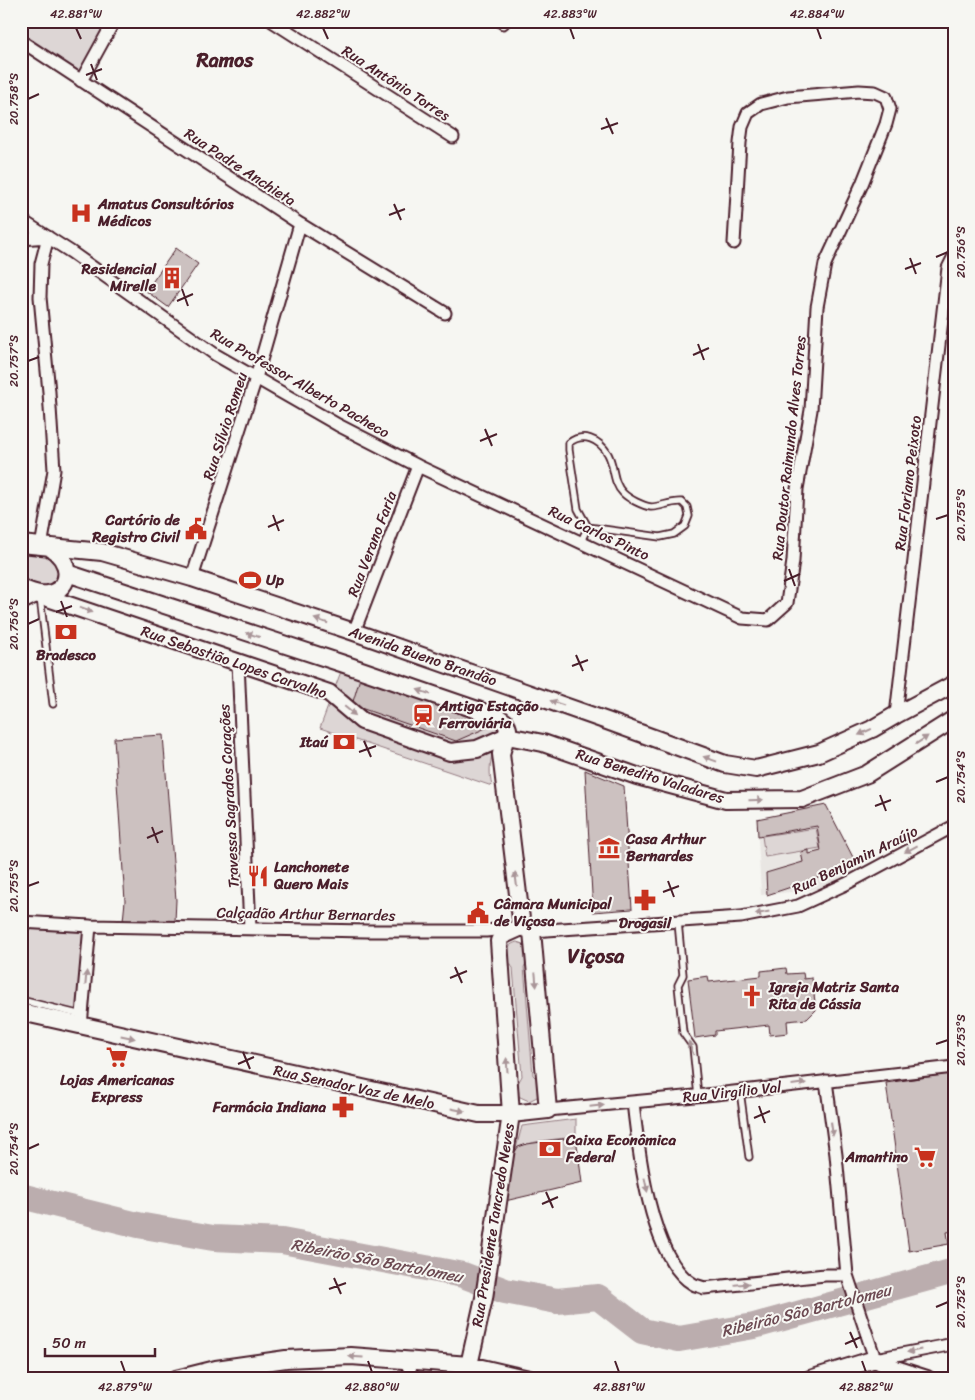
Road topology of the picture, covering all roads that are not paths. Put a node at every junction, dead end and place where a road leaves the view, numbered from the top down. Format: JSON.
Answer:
{"nodes":[{"id":1,"x":114,"y":21,"type":"edge"},
{"id":2,"x":272,"y":21,"type":"edge"},
{"id":3,"x":21,"y":41,"type":"edge"},
{"id":4,"x":81,"y":81,"type":"junction"},
{"id":5,"x":453,"y":137,"type":"dead end"},
{"id":6,"x":21,"y":220,"type":"edge"},
{"id":7,"x":300,"y":224,"type":"junction"},
{"id":8,"x":48,"y":237,"type":"junction"},
{"id":9,"x":21,"y":239,"type":"edge"},
{"id":10,"x":734,"y":243,"type":"dead end"},
{"id":11,"x":954,"y":256,"type":"edge"},
{"id":12,"x":445,"y":313,"type":"dead end"},
{"id":13,"x":256,"y":378,"type":"junction"},
{"id":14,"x":418,"y":466,"type":"junction"},
{"id":15,"x":588,"y":528,"type":"junction"},
{"id":16,"x":581,"y":541,"type":"junction"},
{"id":17,"x":21,"y":544,"type":"edge"},
{"id":18,"x":45,"y":547,"type":"junction"},
{"id":19,"x":67,"y":573,"type":"junction"},
{"id":20,"x":192,"y":578,"type":"junction"},
{"id":21,"x":21,"y":588,"type":"edge"},
{"id":22,"x":39,"y":595,"type":"junction"},
{"id":23,"x":21,"y":604,"type":"edge"},
{"id":24,"x":768,"y":620,"type":"joint"},
{"id":25,"x":354,"y":632,"type":"junction"},
{"id":26,"x":238,"y":663,"type":"junction"},
{"id":27,"x":954,"y":684,"type":"edge"},
{"id":28,"x":53,"y":704,"type":"dead end"},
{"id":29,"x":896,"y":715,"type":"junction"},
{"id":30,"x":954,"y":720,"type":"edge"},
{"id":31,"x":507,"y":736,"type":"junction"},
{"id":32,"x":954,"y":826,"type":"edge"},
{"id":33,"x":21,"y":922,"type":"edge"},
{"id":34,"x":678,"y":922,"type":"junction"},
{"id":35,"x":90,"y":926,"type":"junction"},
{"id":36,"x":250,"y":928,"type":"junction"},
{"id":37,"x":527,"y":929,"type":"junction"},
{"id":38,"x":21,"y":1000,"type":"edge"},
{"id":39,"x":21,"y":1012,"type":"edge"},
{"id":40,"x":82,"y":1021,"type":"junction"},
{"id":41,"x":954,"y":1067,"type":"edge"},
{"id":42,"x":826,"y":1081,"type":"junction"},
{"id":43,"x":740,"y":1091,"type":"junction"},
{"id":44,"x":698,"y":1096,"type":"junction"},
{"id":45,"x":633,"y":1102,"type":"junction"},
{"id":46,"x":548,"y":1110,"type":"junction"},
{"id":47,"x":511,"y":1114,"type":"junction"},
{"id":48,"x":749,"y":1157,"type":"dead end"},
{"id":49,"x":848,"y":1275,"type":"junction"},
{"id":50,"x":954,"y":1344,"type":"edge"},
{"id":51,"x":875,"y":1359,"type":"junction"},
{"id":52,"x":405,"y":1360,"type":"junction"},
{"id":53,"x":468,"y":1365,"type":"junction"},
{"id":54,"x":176,"y":1379,"type":"edge"},
{"id":55,"x":414,"y":1379,"type":"edge"},
{"id":56,"x":529,"y":1379,"type":"edge"},
{"id":57,"x":810,"y":1379,"type":"edge"},
{"id":58,"x":927,"y":1379,"type":"edge"}],
"edges":[{"from":1,"to":4,"type":"street"},
{"from":2,"to":5,"type":"street","name":"Rua Antônio Torres"},
{"from":3,"to":4,"type":"street","name":"Rua Padre Anchieta"},
{"from":4,"to":7,"type":"street","name":"Rua Padre Anchieta"},
{"from":6,"to":8,"type":"street","name":"Rua Professor Alberto Pacheco"},
{"from":7,"to":12,"type":"street","name":"Rua Padre Anchieta"},
{"from":7,"to":13,"type":"street","name":"Rua Sílvio Romeu"},
{"from":8,"to":9,"type":"street"},
{"from":8,"to":13,"type":"street","name":"Rua Professor Alberto Pacheco"},
{"from":8,"to":18,"type":"street"},
{"from":10,"to":24,"type":"street","name":"Rua Doutor Raimundo Alves Torres"},
{"from":11,"to":29,"type":"street","name":"Rua Floriano Peixoto"},
{"from":13,"to":14,"type":"street","name":"Rua Professor Alberto Pacheco"},
{"from":13,"to":20,"type":"street","name":"Rua Sílvio Romeu"},
{"from":14,"to":16,"type":"street","name":"Rua Carlos Pinto"},
{"from":14,"to":25,"type":"street","name":"Rua Verano Faria"},
{"from":15,"to":15,"type":"lane"},
{"from":15,"to":16,"type":"lane"},
{"from":16,"to":24,"type":"street","name":"Rua Carlos Pinto"},
{"from":17,"to":18,"type":"street","name":"Avenida Bueno Brandão"},
{"from":18,"to":19,"type":"street"},
{"from":18,"to":20,"type":"street","name":"Avenida Bueno Brandão"},
{"from":19,"to":22,"type":"street"},
{"from":31,"to":19,"type":"street","one_way":true},
{"from":25,"to":20,"type":"street","name":"Avenida Bueno Brandão","one_way":true},
{"from":21,"to":22,"type":"street","name":"Rua Sebastião Lopes Carvalho"},
{"from":22,"to":23,"type":"street"},
{"from":22,"to":26,"type":"street","name":"Rua Sebastião Lopes Carvalho","one_way":true},
{"from":22,"to":28,"type":"lane"},
{"from":29,"to":25,"type":"street","name":"Avenida Bueno Brandão","one_way":true},
{"from":26,"to":31,"type":"street","name":"Rua Sebastião Lopes Carvalho","one_way":true},
{"from":26,"to":36,"type":"street","name":"Travessa Sagrados Corações"},
{"from":27,"to":29,"type":"street","name":"Avenida Bueno Brandão"},
{"from":31,"to":30,"type":"street","name":"Rua Benedito Valadares","one_way":true},
{"from":37,"to":31,"type":"street","one_way":true},
{"from":32,"to":34,"type":"street","name":"Rua Benjamin Araújo","one_way":true},
{"from":33,"to":35,"type":"street","name":"Calçadão Arthur Bernardes"},
{"from":34,"to":37,"type":"street","name":"Rua Benjamin Araújo"},
{"from":44,"to":34,"type":"lane","one_way":true},
{"from":35,"to":36,"type":"street","name":"Calçadão Arthur Bernardes"},
{"from":40,"to":35,"type":"street","one_way":true},
{"from":36,"to":37,"type":"street","name":"Calçadão Arthur Bernardes"},
{"from":37,"to":46,"type":"street","one_way":true},
{"from":47,"to":37,"type":"street","name":"Rua Presidente Tancredo Neves","one_way":true},
{"from":38,"to":40,"type":"lane"},
{"from":39,"to":40,"type":"street","name":"Rua Senador Vaz de Melo"},
{"from":40,"to":47,"type":"street","name":"Rua Senador Vaz de Melo","one_way":true},
{"from":41,"to":42,"type":"street","name":"Rua Virgílio Val"},
{"from":43,"to":42,"type":"street","name":"Rua Virgílio Val","one_way":true},
{"from":42,"to":49,"type":"street","one_way":true},
{"from":43,"to":44,"type":"street","name":"Rua Virgílio Val"},
{"from":43,"to":48,"type":"lane"},
{"from":44,"to":45,"type":"street","name":"Rua Virgílio Val"},
{"from":46,"to":45,"type":"street","name":"Rua Virgílio Val","one_way":true},
{"from":45,"to":49,"type":"street","one_way":true},
{"from":46,"to":47,"type":"street","name":"Rua Virgílio Val"},
{"from":47,"to":53,"type":"street","name":"Rua Presidente Tancredo Neves"},
{"from":49,"to":51,"type":"street"},
{"from":50,"to":51,"type":"street","one_way":true},
{"from":51,"to":57,"type":"street"},
{"from":51,"to":58,"type":"street"},
{"from":52,"to":53,"type":"street"},
{"from":52,"to":54,"type":"street","one_way":true},
{"from":52,"to":55,"type":"street"},
{"from":53,"to":56,"type":"street"}]}
